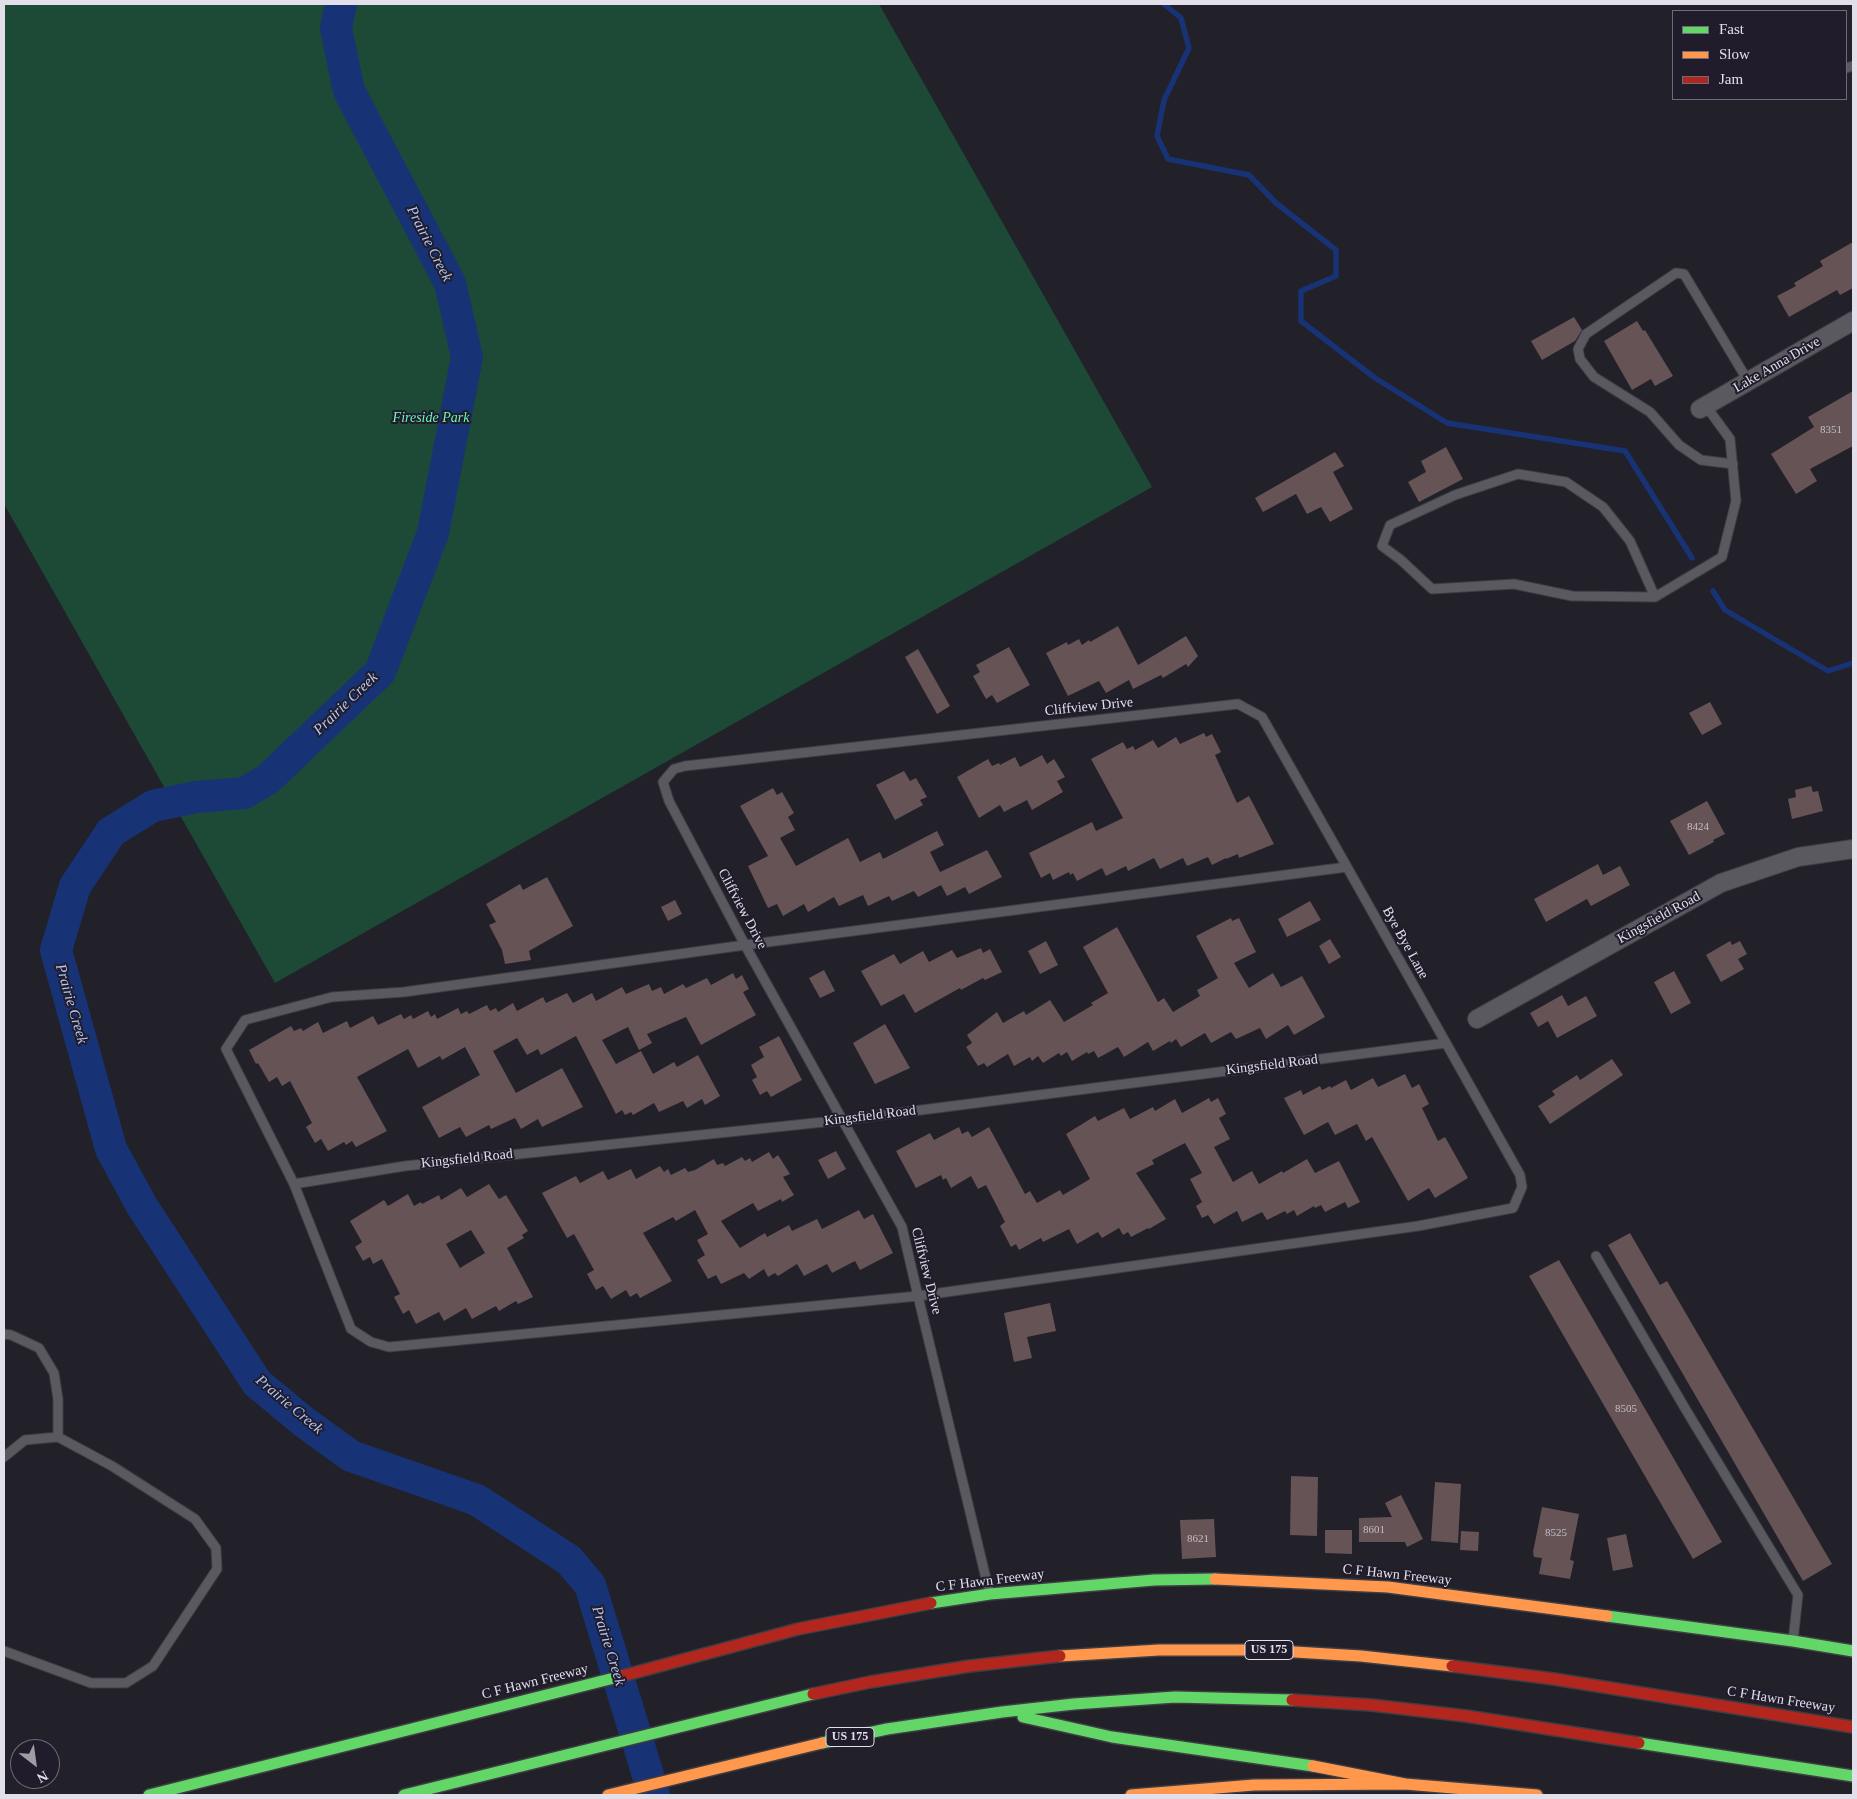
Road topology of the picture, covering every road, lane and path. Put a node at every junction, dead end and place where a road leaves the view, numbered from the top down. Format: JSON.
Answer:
{"nodes":[{"id":1,"x":1853,"y":321,"type":"edge"},
{"id":2,"x":1748,"y":382,"type":"junction"},
{"id":3,"x":1703,"y":408,"type":"joint"},
{"id":4,"x":1732,"y":464,"type":"junction"},
{"id":5,"x":1655,"y":597,"type":"junction"},
{"id":6,"x":1238,"y":704,"type":"joint"},
{"id":7,"x":1853,"y":849,"type":"edge"},
{"id":8,"x":1346,"y":867,"type":"junction"},
{"id":9,"x":745,"y":945,"type":"junction"},
{"id":10,"x":1477,"y":1019,"type":"dead end"},
{"id":11,"x":1446,"y":1044,"type":"junction"},
{"id":12,"x":843,"y":1120,"type":"junction"},
{"id":13,"x":294,"y":1184,"type":"junction"},
{"id":14,"x":1596,"y":1256,"type":"dead end"},
{"id":15,"x":918,"y":1296,"type":"junction"},
{"id":16,"x":4,"y":1334,"type":"edge"},
{"id":17,"x":58,"y":1437,"type":"junction"},
{"id":18,"x":4,"y":1457,"type":"edge"},
{"id":19,"x":990,"y":1594,"type":"junction"},
{"id":20,"x":1793,"y":1641,"type":"junction"},
{"id":21,"x":4,"y":1651,"type":"edge"},
{"id":22,"x":1853,"y":1651,"type":"edge"},
{"id":23,"x":1002,"y":1712,"type":"junction"},
{"id":24,"x":1853,"y":1727,"type":"edge"},
{"id":25,"x":1853,"y":1776,"type":"edge"},
{"id":26,"x":1404,"y":1790,"type":"edge"},
{"id":27,"x":149,"y":1795,"type":"edge"},
{"id":28,"x":404,"y":1795,"type":"edge"},
{"id":29,"x":608,"y":1795,"type":"edge"},
{"id":30,"x":1131,"y":1795,"type":"edge"},
{"id":31,"x":1537,"y":1795,"type":"edge"}],
"edges":[{"from":1,"to":2,"type":"street","name":"Lake Anna Drive"},
{"from":2,"to":3,"type":"street","name":"Lake Anna Drive"},
{"from":2,"to":4,"type":"lane"},
{"from":3,"to":4,"type":"lane"},
{"from":4,"to":5,"type":"lane"},
{"from":5,"to":5,"type":"lane"},
{"from":6,"to":8,"type":"lane","name":"Bye Bye Lane"},
{"from":6,"to":9,"type":"lane","name":"Cliffview Drive"},
{"from":7,"to":10,"type":"street","name":"Kingsfield Road"},
{"from":8,"to":9,"type":"lane"},
{"from":8,"to":11,"type":"lane","name":"Bye Bye Lane"},
{"from":9,"to":12,"type":"lane","name":"Cliffview Drive"},
{"from":9,"to":13,"type":"lane"},
{"from":11,"to":12,"type":"lane","name":"Kingsfield Road"},
{"from":11,"to":15,"type":"lane","name":"Bye Bye Lane"},
{"from":12,"to":13,"type":"lane","name":"Kingsfield Road"},
{"from":12,"to":15,"type":"lane","name":"Cliffview Drive"},
{"from":13,"to":15,"type":"lane"},
{"from":14,"to":20,"type":"lane"},
{"from":15,"to":19,"type":"lane","name":"Cliffview Drive"},
{"from":16,"to":17,"type":"lane"},
{"from":17,"to":18,"type":"lane"},
{"from":17,"to":21,"type":"lane"},
{"from":19,"to":20,"type":"main road","name":"C F Hawn Freeway"},
{"from":19,"to":27,"type":"main road","name":"C F Hawn Freeway"},
{"from":20,"to":22,"type":"main road","name":"C F Hawn Freeway"},
{"from":23,"to":25,"type":"main road","number":"US 175"},
{"from":23,"to":26,"type":"main road"},
{"from":23,"to":29,"type":"main road","number":"US 175"},
{"from":24,"to":28,"type":"main road","name":"C F Hawn Freeway","number":"US 175"},
{"from":26,"to":30,"type":"main road"},
{"from":26,"to":31,"type":"main road"}]}
